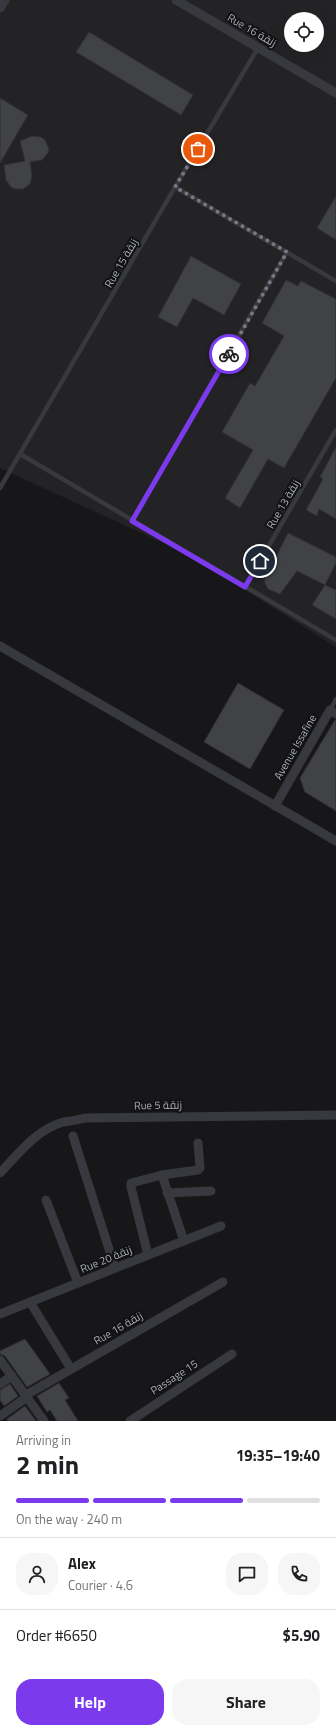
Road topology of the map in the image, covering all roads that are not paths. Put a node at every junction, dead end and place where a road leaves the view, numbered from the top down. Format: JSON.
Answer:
{"nodes":[{"id":1,"x":5,"y":0,"type":"edge"},
{"id":2,"x":176,"y":0,"type":"edge"},
{"id":3,"x":0,"y":8,"type":"edge"},
{"id":4,"x":258,"y":48,"type":"junction"},
{"id":5,"x":336,"y":93,"type":"edge"},
{"id":6,"x":175,"y":187,"type":"junction"},
{"id":7,"x":287,"y":252,"type":"junction"},
{"id":8,"x":336,"y":281,"type":"edge"},
{"id":9,"x":336,"y":430,"type":"edge"},
{"id":10,"x":20,"y":454,"type":"junction"},
{"id":11,"x":0,"y":488,"type":"edge"},
{"id":12,"x":132,"y":521,"type":"junction"},
{"id":13,"x":245,"y":587,"type":"junction"},
{"id":14,"x":336,"y":640,"type":"edge"},
{"id":15,"x":0,"y":646,"type":"edge"},
{"id":16,"x":336,"y":699,"type":"edge"},
{"id":17,"x":333,"y":712,"type":"edge"},
{"id":18,"x":275,"y":806,"type":"junction"},
{"id":19,"x":336,"y":841,"type":"edge"},
{"id":20,"x":336,"y":1115,"type":"edge"},
{"id":21,"x":73,"y":1136,"type":"dead end"},
{"id":22,"x":198,"y":1143,"type":"dead end"},
{"id":23,"x":0,"y":1173,"type":"edge"},
{"id":24,"x":162,"y":1176,"type":"junction"},
{"id":25,"x":211,"y":1191,"type":"dead end"},
{"id":26,"x":167,"y":1193,"type":"junction"},
{"id":27,"x":46,"y":1200,"type":"dead end"},
{"id":28,"x":221,"y":1226,"type":"dead end"},
{"id":29,"x":184,"y":1241,"type":"junction"},
{"id":30,"x":148,"y":1255,"type":"junction"},
{"id":31,"x":116,"y":1268,"type":"junction"},
{"id":32,"x":223,"y":1282,"type":"dead end"},
{"id":33,"x":78,"y":1283,"type":"junction"},
{"id":34,"x":30,"y":1302,"type":"junction"},
{"id":35,"x":0,"y":1314,"type":"edge"},
{"id":36,"x":232,"y":1354,"type":"dead end"},
{"id":37,"x":0,"y":1360,"type":"edge"},
{"id":38,"x":71,"y":1369,"type":"junction"},
{"id":39,"x":12,"y":1376,"type":"junction"},
{"id":40,"x":0,"y":1384,"type":"edge"},
{"id":41,"x":26,"y":1396,"type":"junction"},
{"id":42,"x":0,"y":1416,"type":"edge"},
{"id":43,"x":44,"y":1421,"type":"edge"},
{"id":44,"x":130,"y":1421,"type":"edge"}],
"edges":[{"from":1,"to":3,"type":"street"},
{"from":2,"to":4,"type":"street","name":"Rue 16 زنقة"},
{"from":4,"to":5,"type":"street","name":"Rue 16 زنقة"},
{"from":4,"to":6,"type":"lane","name":"Rue 15 زنقة"},
{"from":6,"to":7,"type":"lane"},
{"from":6,"to":10,"type":"lane","name":"Rue 15 زنقة"},
{"from":7,"to":8,"type":"lane"},
{"from":7,"to":12,"type":"lane"},
{"from":9,"to":13,"type":"lane","name":"Rue 13 زنقة"},
{"from":10,"to":11,"type":"lane","name":"Rue 15 زنقة"},
{"from":10,"to":12,"type":"lane"},
{"from":12,"to":13,"type":"lane"},
{"from":13,"to":14,"type":"lane"},
{"from":15,"to":18,"type":"street"},
{"from":16,"to":17,"type":"lane","name":"Avenue Issafine"},
{"from":17,"to":18,"type":"street","name":"Avenue Issafine"},
{"from":18,"to":19,"type":"street"},
{"from":20,"to":23,"type":"street","name":"Rue 5 زنقة"},
{"from":21,"to":31,"type":"street"},
{"from":22,"to":24,"type":"street"},
{"from":24,"to":26,"type":"street"},
{"from":24,"to":30,"type":"street"},
{"from":25,"to":26,"type":"street"},
{"from":26,"to":29,"type":"street"},
{"from":27,"to":33,"type":"street"},
{"from":28,"to":29,"type":"street","name":"Rue 20 زنقة"},
{"from":29,"to":30,"type":"street","name":"Rue 20 زنقة"},
{"from":30,"to":31,"type":"street","name":"Rue 20 زنقة"},
{"from":31,"to":33,"type":"street","name":"Rue 20 زنقة"},
{"from":32,"to":38,"type":"street","name":"Rue 16 زنقة"},
{"from":33,"to":34,"type":"street","name":"Rue 20 زنقة"},
{"from":34,"to":35,"type":"street","name":"Rue 20 زنقة"},
{"from":34,"to":38,"type":"street"},
{"from":36,"to":44,"type":"street","name":"Passage 15"},
{"from":37,"to":39,"type":"street"},
{"from":38,"to":41,"type":"street","name":"Rue 16 زنقة"},
{"from":39,"to":40,"type":"street"},
{"from":39,"to":41,"type":"street"},
{"from":41,"to":42,"type":"street","name":"Rue 16 زنقة"},
{"from":41,"to":43,"type":"street"}]}
